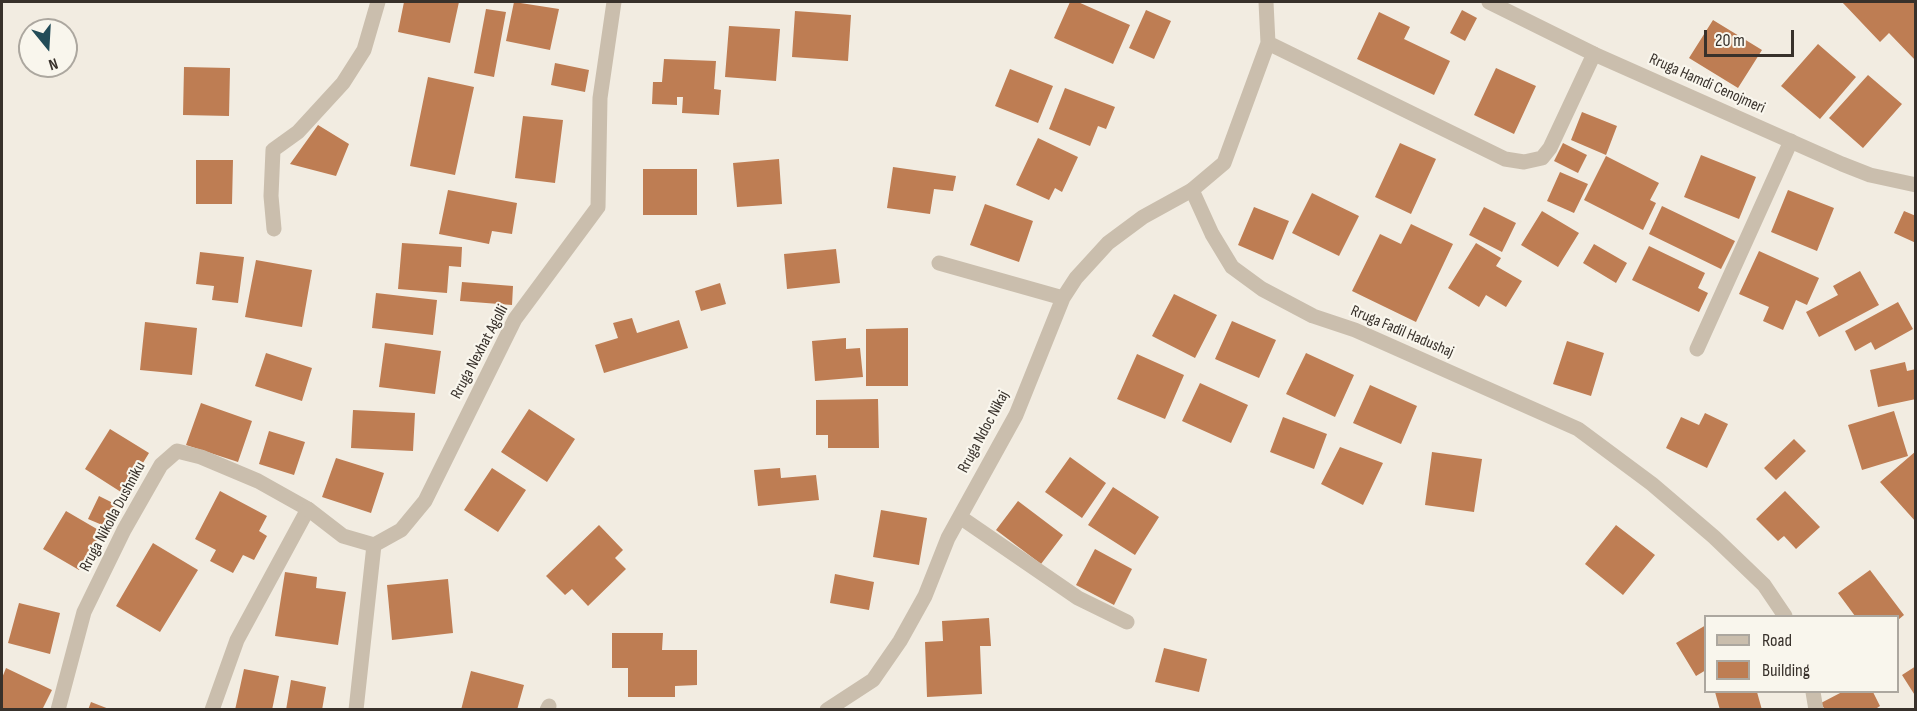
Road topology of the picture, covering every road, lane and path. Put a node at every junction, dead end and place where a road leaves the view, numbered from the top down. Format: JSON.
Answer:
{"nodes":[{"id":1,"x":378,"y":2,"type":"edge"},
{"id":2,"x":614,"y":2,"type":"edge"},
{"id":3,"x":1266,"y":2,"type":"edge"},
{"id":4,"x":1489,"y":2,"type":"edge"},
{"id":5,"x":1268,"y":43,"type":"junction"},
{"id":6,"x":1594,"y":54,"type":"junction"},
{"id":7,"x":1791,"y":141,"type":"junction"},
{"id":8,"x":1913,"y":181,"type":"edge"},
{"id":9,"x":1192,"y":190,"type":"junction"},
{"id":10,"x":273,"y":229,"type":"dead end"},
{"id":11,"x":939,"y":263,"type":"dead end"},
{"id":12,"x":1063,"y":298,"type":"junction"},
{"id":13,"x":1697,"y":349,"type":"dead end"},
{"id":14,"x":308,"y":508,"type":"junction"},
{"id":15,"x":960,"y":517,"type":"junction"},
{"id":16,"x":374,"y":545,"type":"junction"},
{"id":17,"x":1784,"y":615,"type":"edge"},
{"id":18,"x":1127,"y":622,"type":"dead end"},
{"id":19,"x":1813,"y":693,"type":"edge"},
{"id":20,"x":58,"y":710,"type":"edge"},
{"id":21,"x":212,"y":710,"type":"edge"},
{"id":22,"x":356,"y":710,"type":"edge"},
{"id":23,"x":827,"y":710,"type":"edge"},
{"id":24,"x":1816,"y":710,"type":"edge"}],
"edges":[{"from":1,"to":10,"type":"street"},
{"from":2,"to":16,"type":"street","name":"Rruga Nexhat Agolli"},
{"from":3,"to":5,"type":"street"},
{"from":4,"to":6,"type":"street","name":"Rruga Hamdi Cenojmeri"},
{"from":5,"to":6,"type":"street"},
{"from":5,"to":9,"type":"street"},
{"from":6,"to":7,"type":"street","name":"Rruga Hamdi Cenojmeri"},
{"from":7,"to":8,"type":"street","name":"Rruga Hamdi Cenojmeri"},
{"from":7,"to":13,"type":"street"},
{"from":9,"to":12,"type":"street","name":"Rruga Ndoc Nikaj"},
{"from":9,"to":17,"type":"street","name":"Rruga Fadil Hadushaj"},
{"from":11,"to":12,"type":"street"},
{"from":12,"to":15,"type":"street","name":"Rruga Ndoc Nikaj"},
{"from":14,"to":16,"type":"street"},
{"from":14,"to":20,"type":"street","name":"Rruga Nikolla Dushniku"},
{"from":14,"to":21,"type":"street"},
{"from":15,"to":18,"type":"street"},
{"from":15,"to":23,"type":"street","name":"Rruga Ndoc Nikaj"},
{"from":16,"to":22,"type":"street"},
{"from":19,"to":24,"type":"street"}]}
